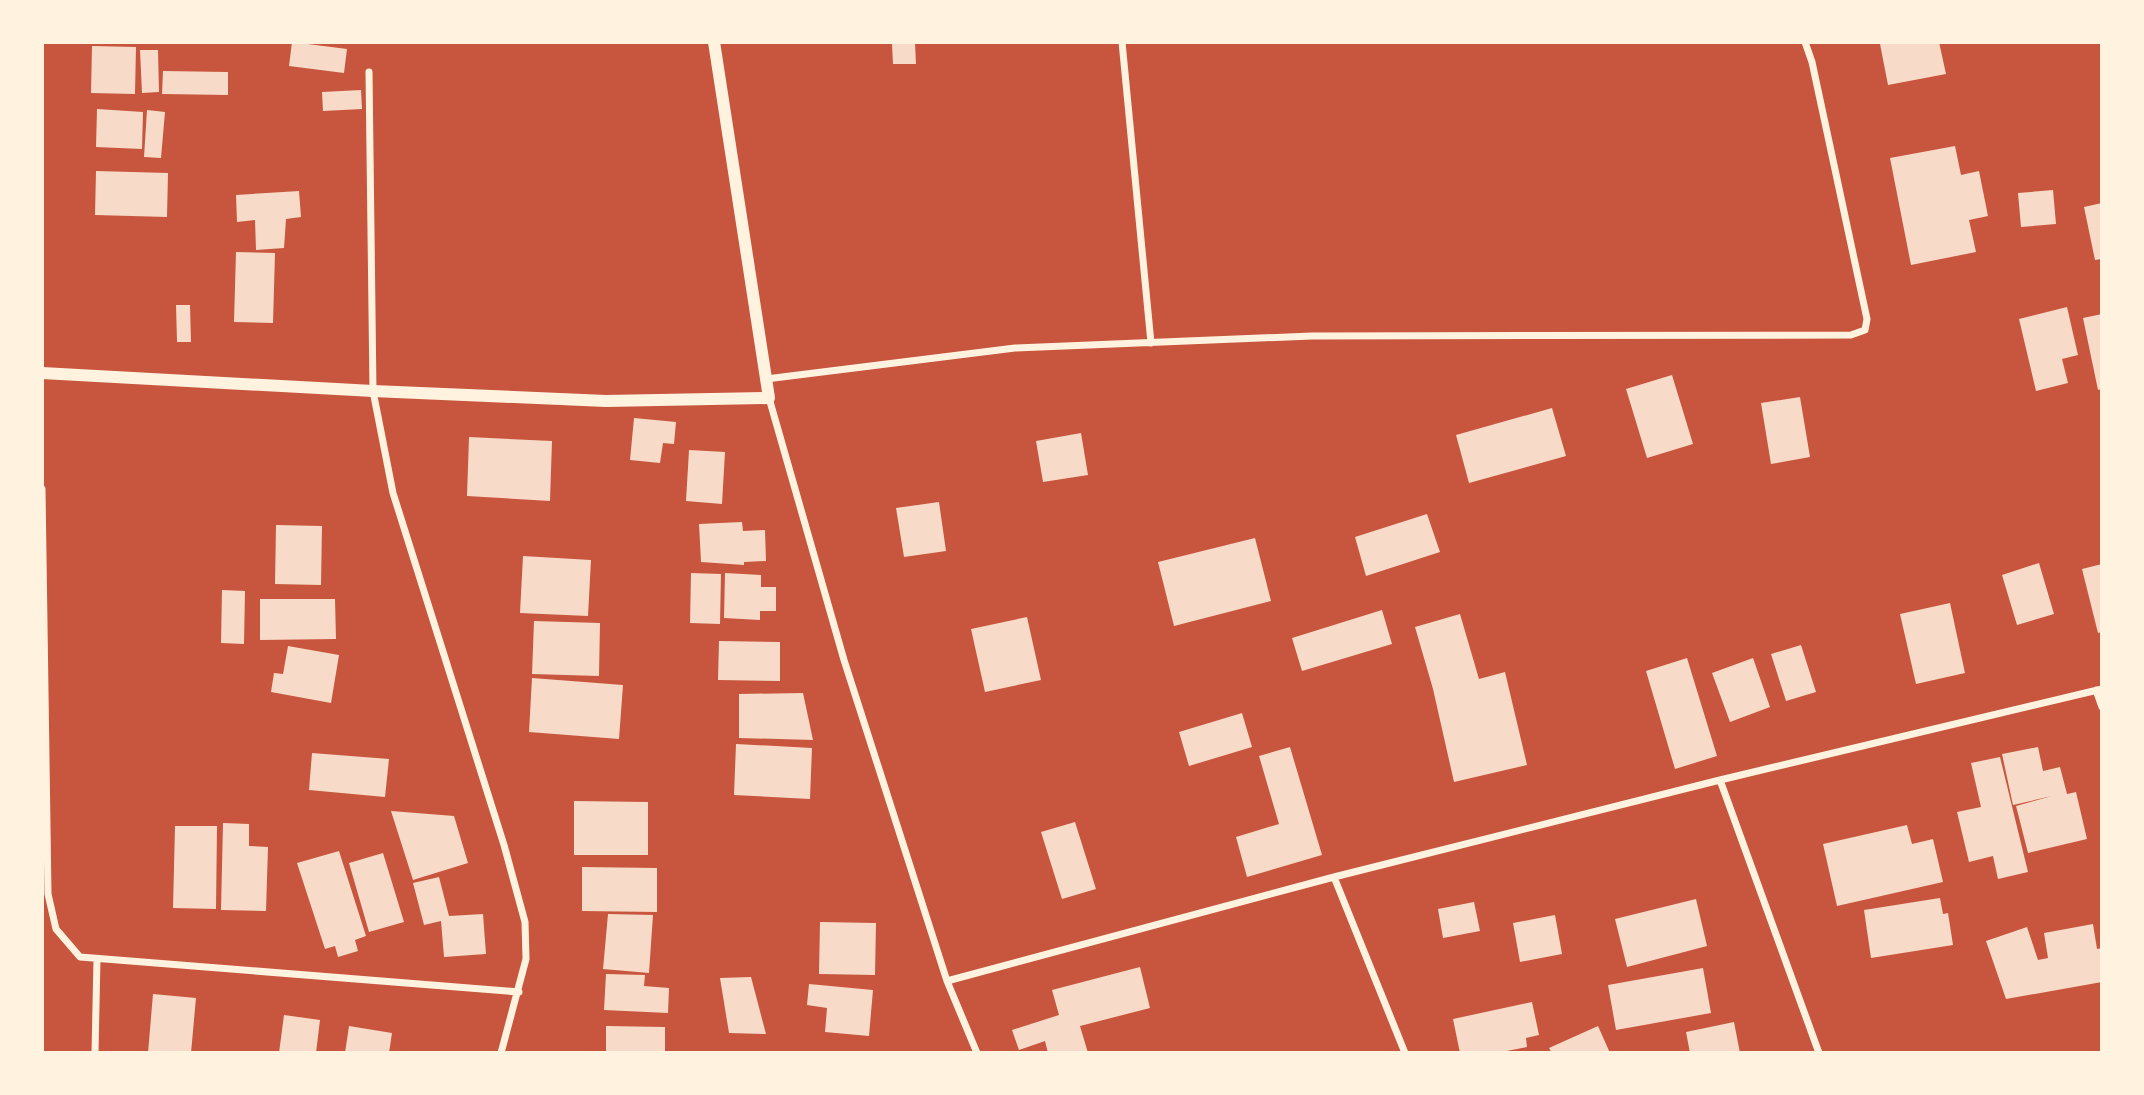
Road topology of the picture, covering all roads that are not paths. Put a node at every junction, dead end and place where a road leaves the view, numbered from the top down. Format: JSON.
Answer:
{"nodes":[{"id":1,"x":714,"y":42,"type":"edge"},
{"id":2,"x":1122,"y":42,"type":"edge"},
{"id":3,"x":1805,"y":42,"type":"edge"},
{"id":4,"x":369,"y":72,"type":"dead end"},
{"id":5,"x":1151,"y":343,"type":"junction"},
{"id":6,"x":42,"y":373,"type":"edge"},
{"id":7,"x":766,"y":379,"type":"junction"},
{"id":8,"x":373,"y":391,"type":"junction"},
{"id":9,"x":769,"y":398,"type":"junction"},
{"id":10,"x":42,"y":489,"type":"edge"},
{"id":11,"x":2099,"y":690,"type":"edge"},
{"id":12,"x":2102,"y":707,"type":"edge"},
{"id":13,"x":1720,"y":780,"type":"junction"},
{"id":14,"x":1334,"y":877,"type":"junction"},
{"id":15,"x":97,"y":959,"type":"junction"},
{"id":16,"x":947,"y":981,"type":"junction"},
{"id":17,"x":519,"y":992,"type":"junction"},
{"id":18,"x":96,"y":1053,"type":"edge"},
{"id":19,"x":501,"y":1053,"type":"edge"},
{"id":20,"x":977,"y":1053,"type":"edge"},
{"id":21,"x":1405,"y":1053,"type":"edge"},
{"id":22,"x":1819,"y":1053,"type":"edge"}],
"edges":[{"from":1,"to":7,"type":"street"},
{"from":2,"to":5,"type":"street"},
{"from":3,"to":5,"type":"street"},
{"from":4,"to":8,"type":"street"},
{"from":5,"to":7,"type":"street"},
{"from":6,"to":8,"type":"street"},
{"from":7,"to":9,"type":"street"},
{"from":8,"to":9,"type":"street"},
{"from":8,"to":17,"type":"street"},
{"from":9,"to":16,"type":"street"},
{"from":10,"to":15,"type":"street"},
{"from":11,"to":12,"type":"street"},
{"from":11,"to":13,"type":"street"},
{"from":13,"to":14,"type":"street"},
{"from":13,"to":22,"type":"street"},
{"from":14,"to":16,"type":"street"},
{"from":14,"to":21,"type":"street"},
{"from":15,"to":17,"type":"street"},
{"from":15,"to":18,"type":"street"},
{"from":16,"to":20,"type":"street"},
{"from":17,"to":19,"type":"street"}]}
